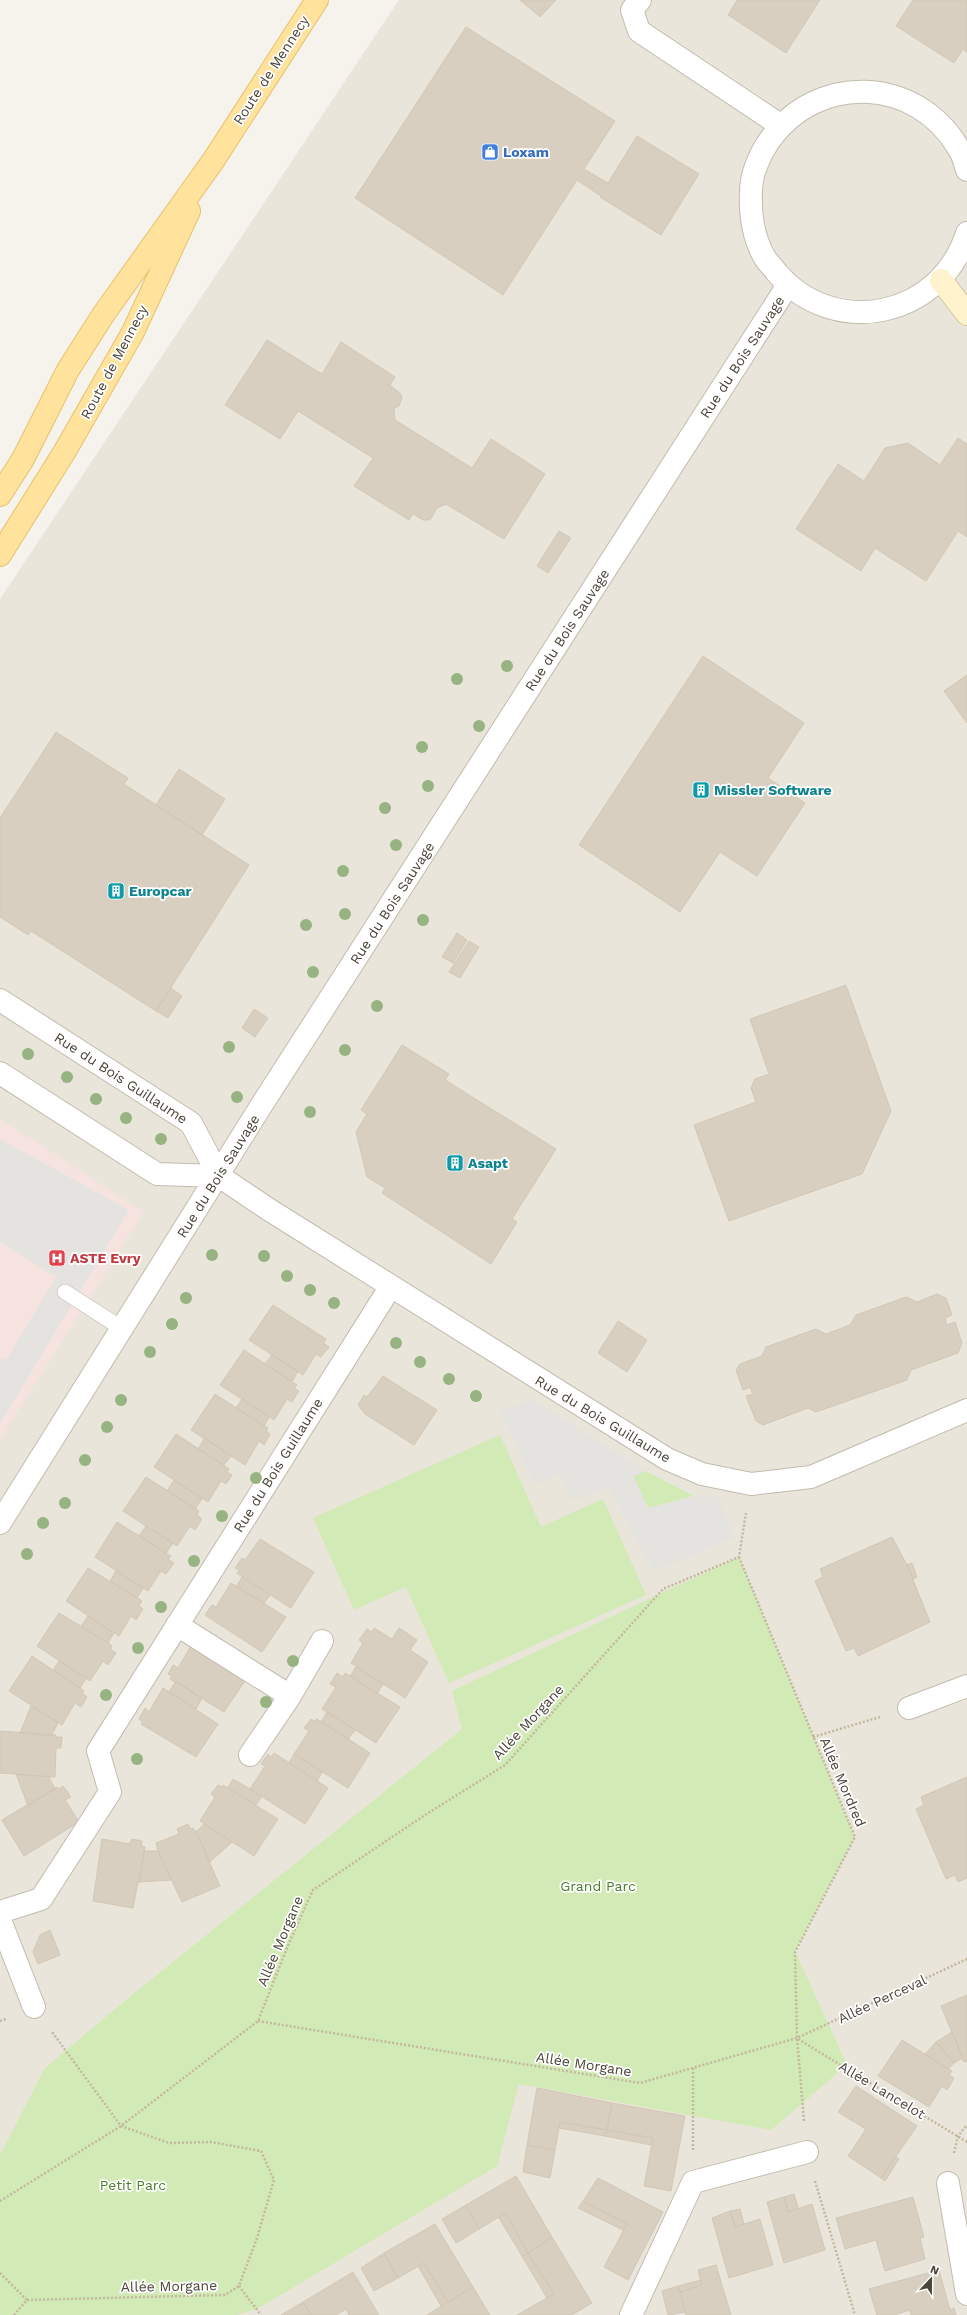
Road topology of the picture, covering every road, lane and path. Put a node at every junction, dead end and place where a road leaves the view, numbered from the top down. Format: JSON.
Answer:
{"nodes":[{"id":1,"x":317,"y":0,"type":"edge"},
{"id":2,"x":640,"y":0,"type":"edge"},
{"id":3,"x":780,"y":125,"type":"junction"},
{"id":4,"x":213,"y":161,"type":"junction"},
{"id":5,"x":967,"y":170,"type":"edge"},
{"id":6,"x":967,"y":233,"type":"edge"},
{"id":7,"x":941,"y":280,"type":"junction"},
{"id":8,"x":788,"y":285,"type":"junction"},
{"id":9,"x":967,"y":314,"type":"edge"},
{"id":10,"x":0,"y":495,"type":"edge"},
{"id":11,"x":0,"y":555,"type":"edge"},
{"id":12,"x":0,"y":1000,"type":"edge"},
{"id":13,"x":0,"y":1073,"type":"edge"},
{"id":14,"x":219,"y":1176,"type":"junction"},
{"id":15,"x":391,"y":1286,"type":"junction"},
{"id":16,"x":64,"y":1292,"type":"dead end"},
{"id":17,"x":123,"y":1329,"type":"junction"},
{"id":18,"x":967,"y":1410,"type":"edge"},
{"id":19,"x":752,"y":1484,"type":"junction"},
{"id":20,"x":0,"y":1523,"type":"edge"},
{"id":21,"x":739,"y":1558,"type":"junction"},
{"id":22,"x":177,"y":1624,"type":"junction"},
{"id":23,"x":322,"y":1641,"type":"dead end"},
{"id":24,"x":967,"y":1686,"type":"edge"},
{"id":25,"x":290,"y":1696,"type":"junction"},
{"id":26,"x":909,"y":1708,"type":"joint"},
{"id":27,"x":813,"y":1737,"type":"junction"},
{"id":28,"x":250,"y":1755,"type":"dead end"},
{"id":29,"x":0,"y":1912,"type":"edge"},
{"id":30,"x":0,"y":1920,"type":"edge"},
{"id":31,"x":967,"y":1959,"type":"edge"},
{"id":32,"x":34,"y":2007,"type":"joint"},
{"id":33,"x":258,"y":2021,"type":"junction"},
{"id":34,"x":797,"y":2038,"type":"junction"},
{"id":35,"x":692,"y":2068,"type":"junction"},
{"id":36,"x":121,"y":2126,"type":"junction"},
{"id":37,"x":967,"y":2142,"type":"edge"},
{"id":38,"x":806,"y":2152,"type":"dead end"},
{"id":39,"x":693,"y":2182,"type":"junction"},
{"id":40,"x":948,"y":2183,"type":"dead end"},
{"id":41,"x":0,"y":2201,"type":"edge"},
{"id":42,"x":0,"y":2273,"type":"edge"},
{"id":43,"x":239,"y":2286,"type":"junction"},
{"id":44,"x":967,"y":2294,"type":"edge"},
{"id":45,"x":27,"y":2300,"type":"junction"},
{"id":46,"x":14,"y":2315,"type":"edge"},
{"id":47,"x":261,"y":2315,"type":"edge"},
{"id":48,"x":630,"y":2315,"type":"edge"}],
"edges":[{"from":1,"to":4,"type":"main road","name":"Route de Mennecy"},
{"from":2,"to":3,"type":"street"},
{"from":3,"to":5,"type":"street","name":"Rue du Bois Sauvage"},
{"from":3,"to":8,"type":"street","name":"Rue du Bois Sauvage"},
{"from":4,"to":10,"type":"main road","name":"Route de Mennecy"},
{"from":4,"to":11,"type":"main road","name":"Route de Mennecy"},
{"from":6,"to":7,"type":"street","name":"Rue du Bois Sauvage"},
{"from":7,"to":8,"type":"street","name":"Rue du Bois Sauvage"},
{"from":7,"to":9,"type":"main road"},
{"from":8,"to":14,"type":"street","name":"Rue du Bois Sauvage"},
{"from":12,"to":14,"type":"street","name":"Rue du Bois Guillaume"},
{"from":13,"to":14,"type":"street"},
{"from":14,"to":15,"type":"street","name":"Rue du Bois Guillaume"},
{"from":14,"to":17,"type":"street","name":"Rue du Bois Sauvage"},
{"from":15,"to":19,"type":"street","name":"Rue du Bois Guillaume"},
{"from":15,"to":22,"type":"street","name":"Rue du Bois Guillaume"},
{"from":16,"to":17,"type":"lane"},
{"from":17,"to":20,"type":"street","name":"Rue du Bois Sauvage"},
{"from":18,"to":19,"type":"street","name":"Rue du Bois Guillaume"},
{"from":19,"to":21,"type":"path"},
{"from":21,"to":27,"type":"path","name":"Allée Mordred"},
{"from":21,"to":33,"type":"path","name":"Allée Morgane"},
{"from":22,"to":25,"type":"street"},
{"from":22,"to":29,"type":"street","name":"Rue du Bois Guillaume"},
{"from":23,"to":25,"type":"street"},
{"from":24,"to":26,"type":"street"},
{"from":25,"to":28,"type":"street"},
{"from":26,"to":27,"type":"path"},
{"from":27,"to":34,"type":"path","name":"Allée Mordred"},
{"from":30,"to":32,"type":"street"},
{"from":31,"to":34,"type":"path","name":"Allée Perceval"},
{"from":32,"to":36,"type":"path"},
{"from":33,"to":35,"type":"path","name":"Allée Morgane"},
{"from":33,"to":36,"type":"path"},
{"from":34,"to":35,"type":"path","name":"Allée Morgane"},
{"from":34,"to":37,"type":"path","name":"Allée Lancelot"},
{"from":35,"to":39,"type":"path"},
{"from":36,"to":41,"type":"path"},
{"from":36,"to":43,"type":"path"},
{"from":38,"to":39,"type":"street"},
{"from":39,"to":48,"type":"street"},
{"from":40,"to":44,"type":"street"},
{"from":42,"to":45,"type":"path"},
{"from":43,"to":45,"type":"path","name":"Allée Morgane"},
{"from":43,"to":47,"type":"path"},
{"from":45,"to":46,"type":"path"}]}
